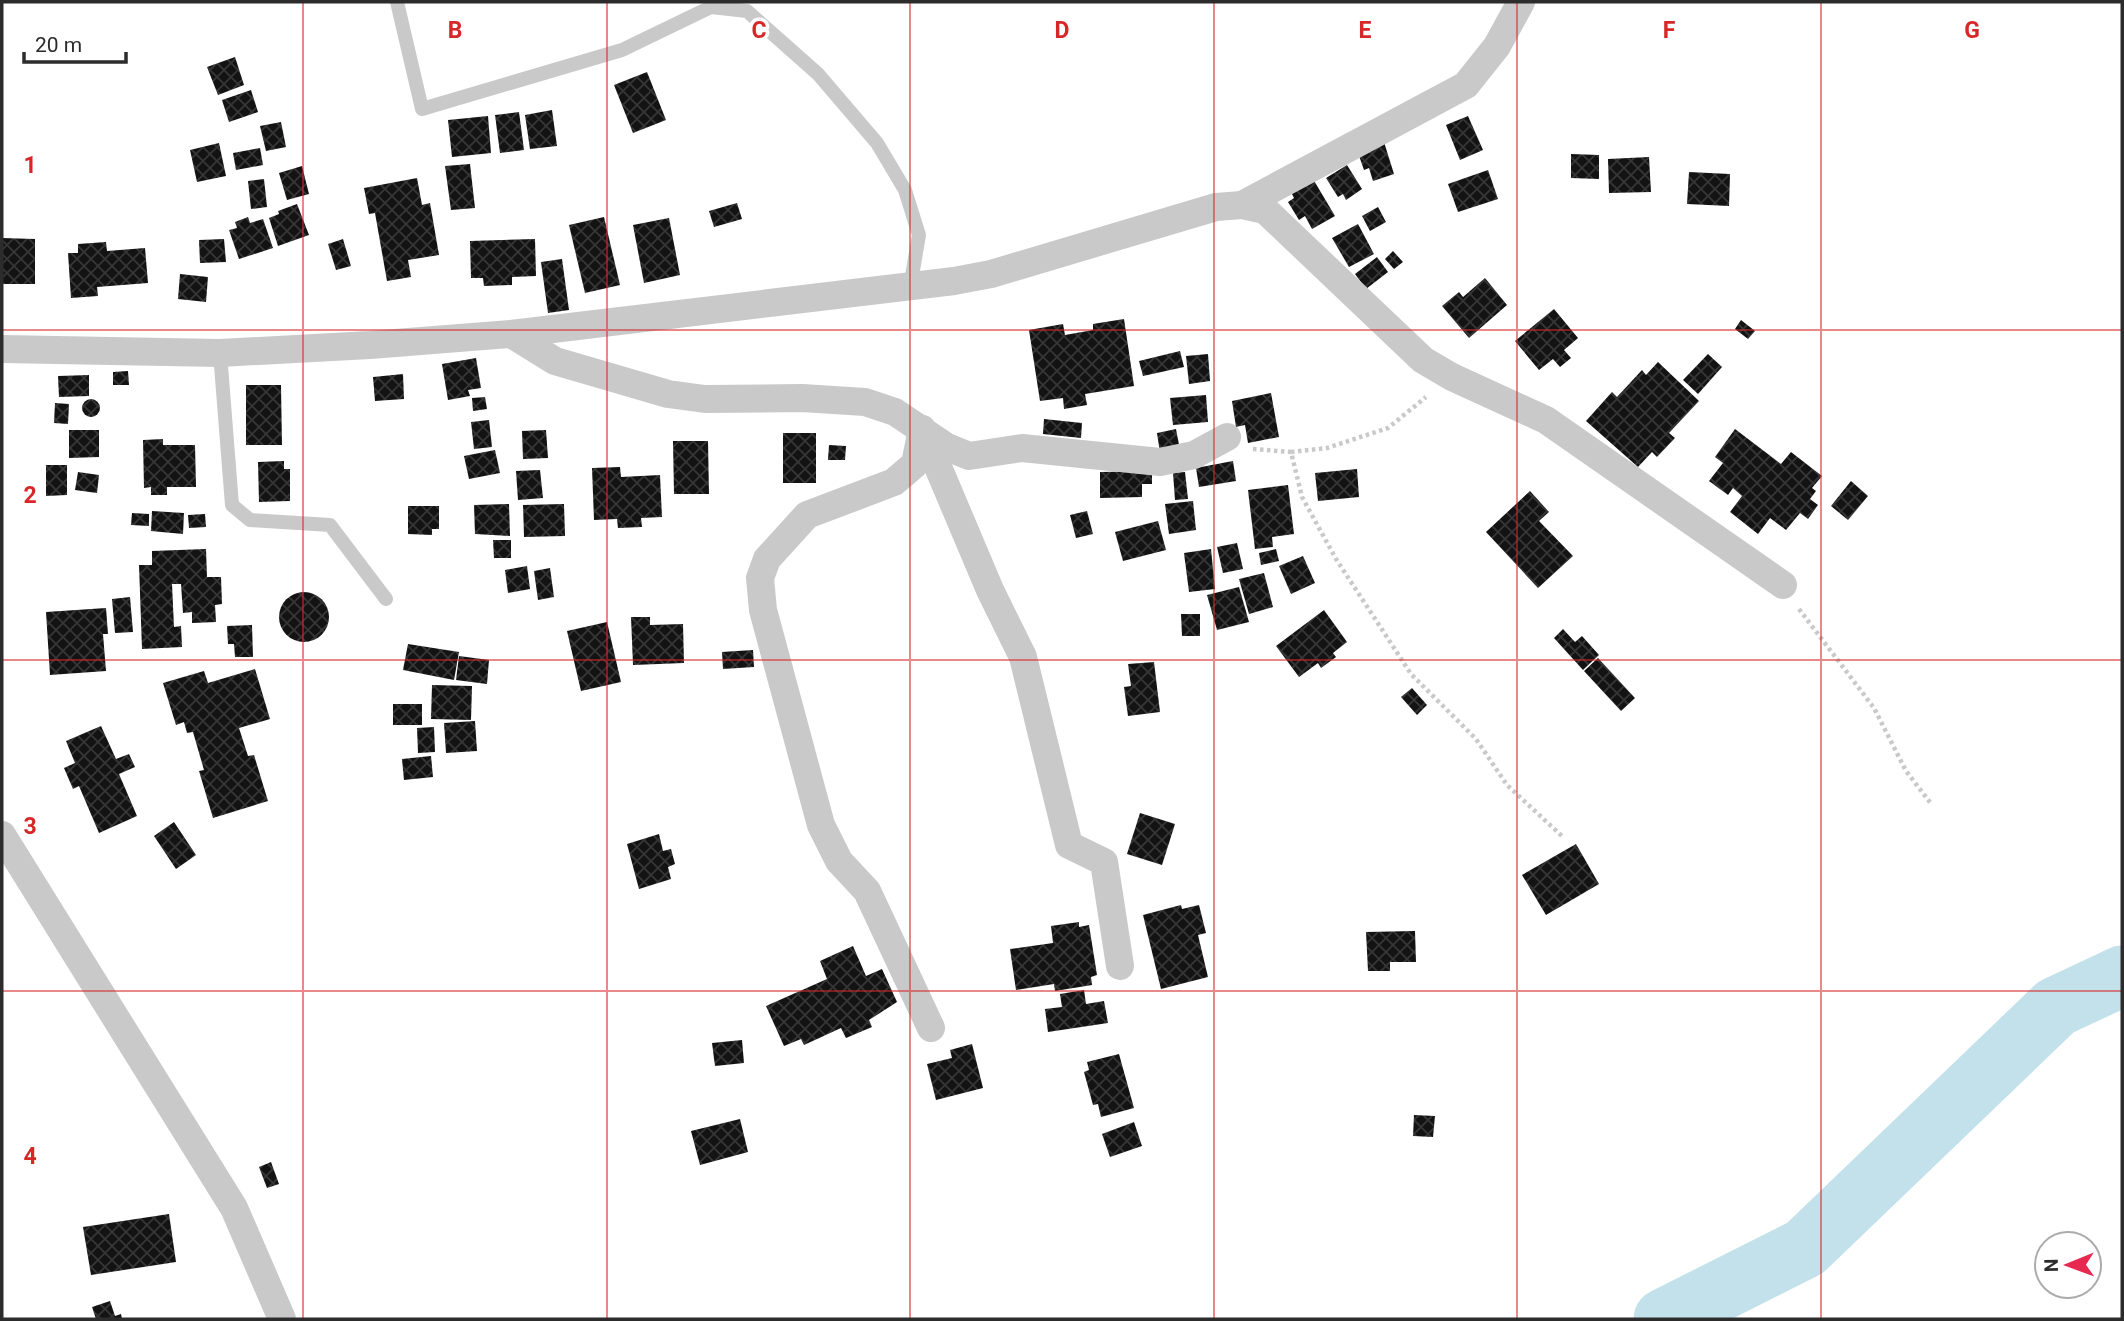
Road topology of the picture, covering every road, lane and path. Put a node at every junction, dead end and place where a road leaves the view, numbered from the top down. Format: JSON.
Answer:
{"nodes":[{"id":1,"x":397,"y":2,"type":"edge"},
{"id":2,"x":1521,"y":2,"type":"edge"},
{"id":3,"x":1242,"y":205,"type":"junction"},
{"id":4,"x":910,"y":288,"type":"junction"},
{"id":5,"x":511,"y":334,"type":"junction"},
{"id":6,"x":2,"y":349,"type":"edge"},
{"id":7,"x":220,"y":353,"type":"junction"},
{"id":8,"x":1452,"y":377,"type":"junction"},
{"id":9,"x":922,"y":429,"type":"junction"},
{"id":10,"x":1227,"y":437,"type":"joint"},
{"id":11,"x":1291,"y":452,"type":"junction"},
{"id":12,"x":1783,"y":585,"type":"joint"},
{"id":13,"x":386,"y":598,"type":"dead end"},
{"id":14,"x":1932,"y":805,"type":"dead end"},
{"id":15,"x":2,"y":835,"type":"edge"},
{"id":16,"x":1564,"y":838,"type":"dead end"},
{"id":17,"x":1119,"y":966,"type":"dead end"},
{"id":18,"x":931,"y":1028,"type":"dead end"},
{"id":19,"x":282,"y":1319,"type":"edge"}],
"edges":[{"from":1,"to":4,"type":"lane"},
{"from":2,"to":3,"type":"street"},
{"from":3,"to":4,"type":"street"},
{"from":3,"to":8,"type":"street"},
{"from":4,"to":5,"type":"street"},
{"from":5,"to":7,"type":"street"},
{"from":5,"to":9,"type":"street"},
{"from":6,"to":7,"type":"street"},
{"from":7,"to":13,"type":"lane"},
{"from":8,"to":11,"type":"path"},
{"from":8,"to":12,"type":"street"},
{"from":9,"to":10,"type":"street"},
{"from":9,"to":17,"type":"street"},
{"from":9,"to":18,"type":"street"},
{"from":10,"to":11,"type":"path"},
{"from":11,"to":16,"type":"path"},
{"from":12,"to":14,"type":"path"},
{"from":15,"to":19,"type":"street"}]}
